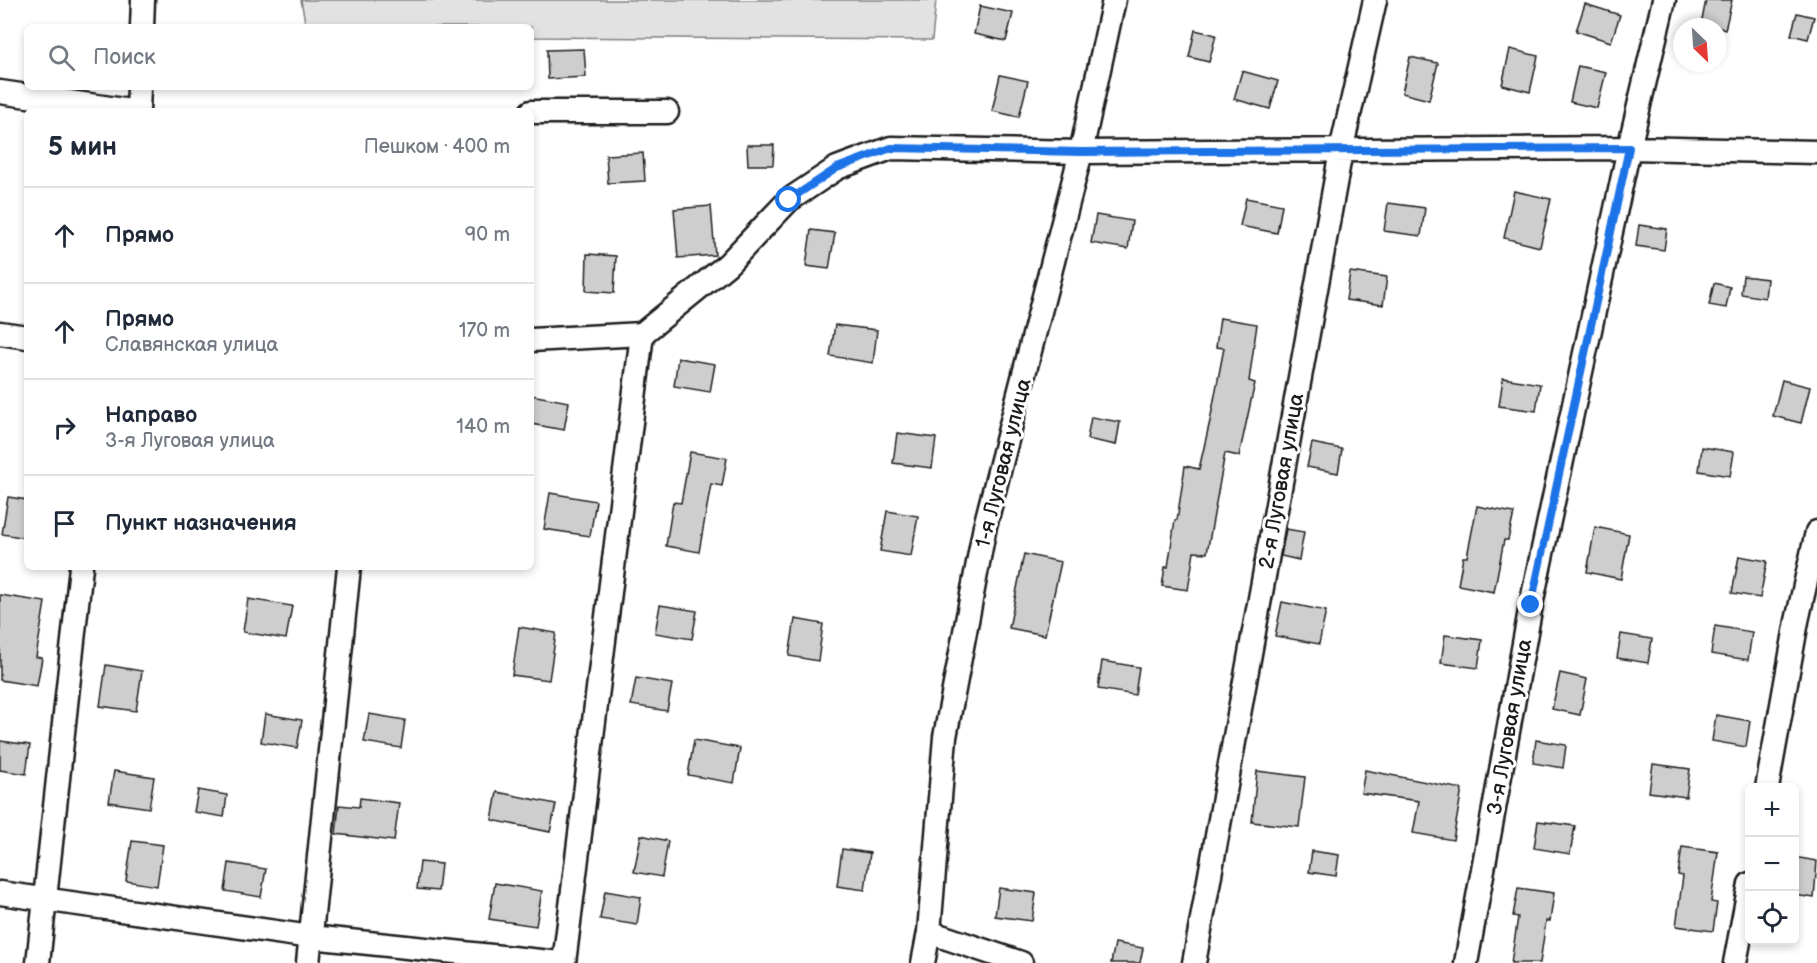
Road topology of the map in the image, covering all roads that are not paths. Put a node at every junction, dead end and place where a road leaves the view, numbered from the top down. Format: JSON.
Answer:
{"nodes":[{"id":1,"x":143,"y":0,"type":"edge"},
{"id":2,"x":1114,"y":0,"type":"edge"},
{"id":3,"x":1375,"y":0,"type":"edge"},
{"id":4,"x":1664,"y":0,"type":"edge"},
{"id":5,"x":142,"y":24,"type":"edge"},
{"id":6,"x":139,"y":90,"type":"edge"},
{"id":7,"x":0,"y":92,"type":"edge"},
{"id":8,"x":110,"y":108,"type":"edge"},
{"id":9,"x":138,"y":108,"type":"edge"},
{"id":10,"x":534,"y":112,"type":"edge"},
{"id":11,"x":666,"y":112,"type":"dead end"},
{"id":12,"x":1629,"y":148,"type":"junction"},
{"id":13,"x":1341,"y":151,"type":"junction"},
{"id":14,"x":1081,"y":152,"type":"junction"},
{"id":15,"x":1817,"y":152,"type":"edge"},
{"id":16,"x":0,"y":333,"type":"edge"},
{"id":17,"x":642,"y":334,"type":"junction"},
{"id":18,"x":24,"y":337,"type":"edge"},
{"id":19,"x":534,"y":340,"type":"edge"},
{"id":20,"x":1817,"y":532,"type":"edge"},
{"id":21,"x":81,"y":570,"type":"edge"},
{"id":22,"x":349,"y":570,"type":"edge"},
{"id":23,"x":1768,"y":783,"type":"edge"},
{"id":24,"x":1748,"y":891,"type":"edge"},
{"id":25,"x":0,"y":893,"type":"edge"},
{"id":26,"x":46,"y":899,"type":"junction"},
{"id":27,"x":929,"y":932,"type":"junction"},
{"id":28,"x":311,"y":937,"type":"junction"},
{"id":29,"x":38,"y":963,"type":"edge"},
{"id":30,"x":308,"y":963,"type":"edge"},
{"id":31,"x":560,"y":963,"type":"edge"},
{"id":32,"x":564,"y":963,"type":"edge"},
{"id":33,"x":923,"y":963,"type":"edge"},
{"id":34,"x":1021,"y":963,"type":"edge"},
{"id":35,"x":1194,"y":963,"type":"edge"},
{"id":36,"x":1466,"y":963,"type":"edge"},
{"id":37,"x":1735,"y":963,"type":"edge"}],
"edges":[{"from":1,"to":5,"type":"street"},
{"from":2,"to":14,"type":"street","name":"1-я Луговая улица"},
{"from":3,"to":13,"type":"street","name":"2-я Луговая улица"},
{"from":4,"to":12,"type":"street","name":"3-я Луговая улица"},
{"from":6,"to":9,"type":"street"},
{"from":7,"to":8,"type":"street"},
{"from":10,"to":11,"type":"street"},
{"from":12,"to":13,"type":"street"},
{"from":12,"to":15,"type":"street"},
{"from":12,"to":36,"type":"street","name":"3-я Луговая улица"},
{"from":13,"to":14,"type":"street"},
{"from":13,"to":35,"type":"street","name":"2-я Луговая улица"},
{"from":14,"to":17,"type":"street"},
{"from":14,"to":27,"type":"street","name":"1-я Луговая улица"},
{"from":16,"to":18,"type":"street"},
{"from":17,"to":19,"type":"street"},
{"from":17,"to":32,"type":"street"},
{"from":20,"to":23,"type":"street"},
{"from":21,"to":26,"type":"street"},
{"from":22,"to":28,"type":"street"},
{"from":24,"to":37,"type":"street"},
{"from":25,"to":26,"type":"street"},
{"from":26,"to":28,"type":"street"},
{"from":26,"to":29,"type":"street"},
{"from":27,"to":33,"type":"street","name":"1-я Луговая улица"},
{"from":27,"to":34,"type":"street"},
{"from":28,"to":30,"type":"street"},
{"from":28,"to":31,"type":"street"}]}
